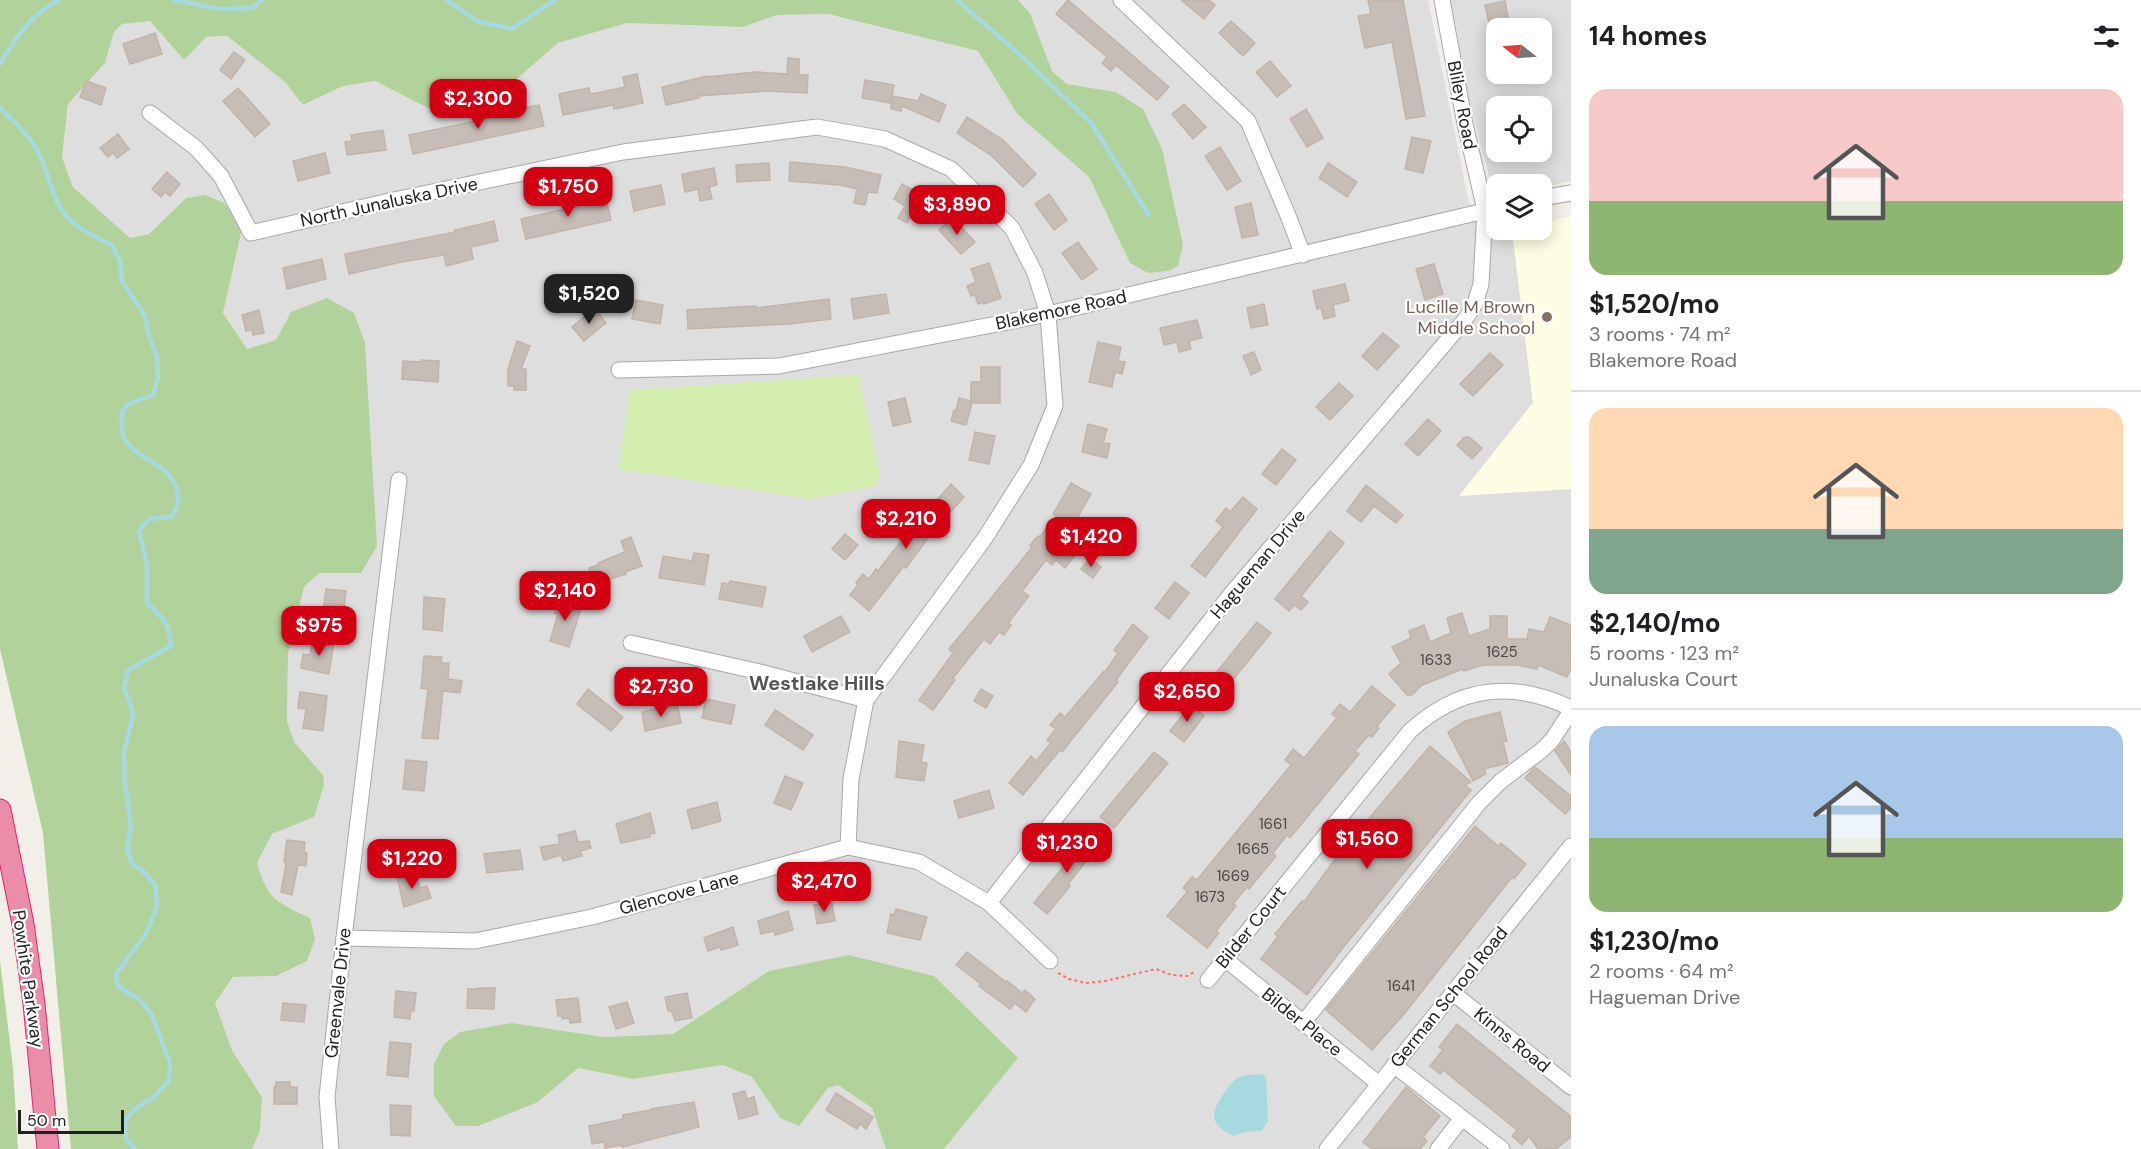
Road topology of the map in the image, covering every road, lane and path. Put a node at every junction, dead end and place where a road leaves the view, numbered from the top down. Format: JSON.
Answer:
{"nodes":[{"id":1,"x":1121,"y":0,"type":"edge"},
{"id":2,"x":1442,"y":0,"type":"edge"},
{"id":3,"x":150,"y":113,"type":"dead end"},
{"id":4,"x":1486,"y":193,"type":"edge"},
{"id":5,"x":1571,"y":193,"type":"edge"},
{"id":6,"x":1552,"y":196,"type":"edge"},
{"id":7,"x":1486,"y":210,"type":"edge"},
{"id":8,"x":1487,"y":240,"type":"edge"},
{"id":9,"x":1303,"y":255,"type":"junction"},
{"id":10,"x":1048,"y":314,"type":"junction"},
{"id":11,"x":619,"y":370,"type":"dead end"},
{"id":12,"x":399,"y":480,"type":"dead end"},
{"id":13,"x":630,"y":643,"type":"dead end"},
{"id":14,"x":866,"y":700,"type":"junction"},
{"id":15,"x":1571,"y":710,"type":"edge"},
{"id":16,"x":0,"y":810,"type":"edge"},
{"id":17,"x":1571,"y":846,"type":"edge"},
{"id":18,"x":848,"y":847,"type":"junction"},
{"id":19,"x":989,"y":903,"type":"junction"},
{"id":20,"x":344,"y":938,"type":"junction"},
{"id":21,"x":1226,"y":959,"type":"junction"},
{"id":22,"x":1050,"y":961,"type":"joint"},
{"id":23,"x":1204,"y":973,"type":"joint"},
{"id":24,"x":1453,"y":993,"type":"junction"},
{"id":25,"x":1303,"y":1023,"type":"junction"},
{"id":26,"x":1394,"y":1065,"type":"junction"},
{"id":27,"x":1379,"y":1084,"type":"junction"},
{"id":28,"x":1571,"y":1087,"type":"edge"},
{"id":29,"x":1462,"y":1118,"type":"junction"},
{"id":30,"x":48,"y":1149,"type":"edge"},
{"id":31,"x":331,"y":1149,"type":"edge"},
{"id":32,"x":1327,"y":1149,"type":"edge"},
{"id":33,"x":1438,"y":1149,"type":"edge"},
{"id":34,"x":1502,"y":1149,"type":"edge"}],
"edges":[{"from":1,"to":9,"type":"street"},
{"from":2,"to":4,"type":"street","name":"Bliley Road"},
{"from":3,"to":10,"type":"street","name":"North Junaluska Drive"},
{"from":5,"to":6,"type":"street"},
{"from":7,"to":9,"type":"street","name":"Blakemore Road"},
{"from":8,"to":19,"type":"street","name":"Hagueman Drive"},
{"from":9,"to":10,"type":"street","name":"Blakemore Road"},
{"from":10,"to":11,"type":"street","name":"Blakemore Road"},
{"from":10,"to":14,"type":"street","name":"North Junaluska Drive"},
{"from":12,"to":20,"type":"street","name":"Greenvale Drive"},
{"from":13,"to":14,"type":"street"},
{"from":14,"to":18,"type":"street"},
{"from":15,"to":21,"type":"street","name":"Bilder Court"},
{"from":15,"to":25,"type":"street"},
{"from":16,"to":30,"type":"highway","name":"Powhite Parkway"},
{"from":17,"to":24,"type":"street","name":"German School Road"},
{"from":18,"to":19,"type":"street","name":"Glencove Lane"},
{"from":18,"to":20,"type":"street","name":"Glencove Lane"},
{"from":19,"to":22,"type":"street","name":"Glencove Lane"},
{"from":20,"to":31,"type":"street","name":"Greenvale Drive"},
{"from":21,"to":23,"type":"street","name":"Bilder Court"},
{"from":21,"to":25,"type":"street","name":"Bilder Place"},
{"from":22,"to":23,"type":"path"},
{"from":24,"to":26,"type":"street","name":"German School Road"},
{"from":24,"to":28,"type":"street","name":"Kinns Road"},
{"from":25,"to":27,"type":"street","name":"Bilder Place"},
{"from":26,"to":27,"type":"street","name":"German School Road"},
{"from":26,"to":29,"type":"street"},
{"from":27,"to":32,"type":"street","name":"German School Road"},
{"from":29,"to":33,"type":"street"},
{"from":29,"to":34,"type":"street"}]}
